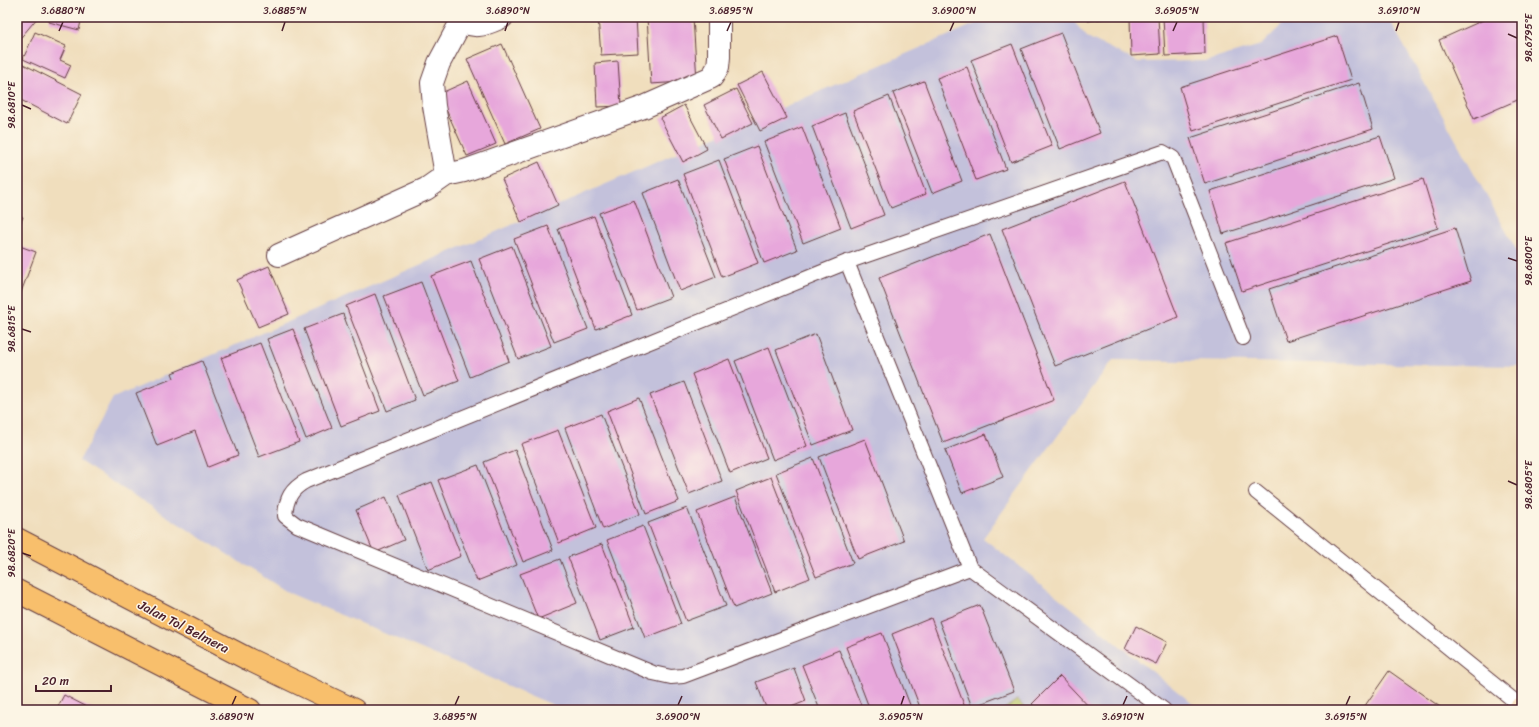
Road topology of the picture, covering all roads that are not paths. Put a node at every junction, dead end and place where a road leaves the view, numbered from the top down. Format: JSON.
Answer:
{"nodes":[{"id":1,"x":502,"y":17,"type":"edge"},
{"id":2,"x":718,"y":17,"type":"edge"},
{"id":3,"x":461,"y":18,"type":"edge"},
{"id":4,"x":446,"y":175,"type":"junction"},
{"id":5,"x":279,"y":254,"type":"dead end"},
{"id":6,"x":846,"y":262,"type":"junction"},
{"id":7,"x":1243,"y":338,"type":"dead end"},
{"id":8,"x":1256,"y":492,"type":"dead end"},
{"id":9,"x":17,"y":540,"type":"edge"},
{"id":10,"x":970,"y":568,"type":"junction"},
{"id":11,"x":17,"y":591,"type":"edge"},
{"id":12,"x":1522,"y":708,"type":"edge"},
{"id":13,"x":250,"y":710,"type":"edge"},
{"id":14,"x":354,"y":710,"type":"edge"},
{"id":15,"x":1164,"y":710,"type":"edge"},
{"id":16,"x":1519,"y":710,"type":"edge"}],
"edges":[{"from":1,"to":3,"type":"street"},
{"from":2,"to":4,"type":"street"},
{"from":3,"to":4,"type":"street"},
{"from":4,"to":5,"type":"street"},
{"from":6,"to":7,"type":"lane"},
{"from":6,"to":10,"type":"lane"},
{"from":6,"to":10,"type":"lane"},
{"from":8,"to":12,"type":"lane"},
{"from":9,"to":14,"type":"highway","name":"Jalan Tol Belmera"},
{"from":10,"to":15,"type":"lane"},
{"from":11,"to":13,"type":"highway"},
{"from":12,"to":16,"type":"main road"}]}
